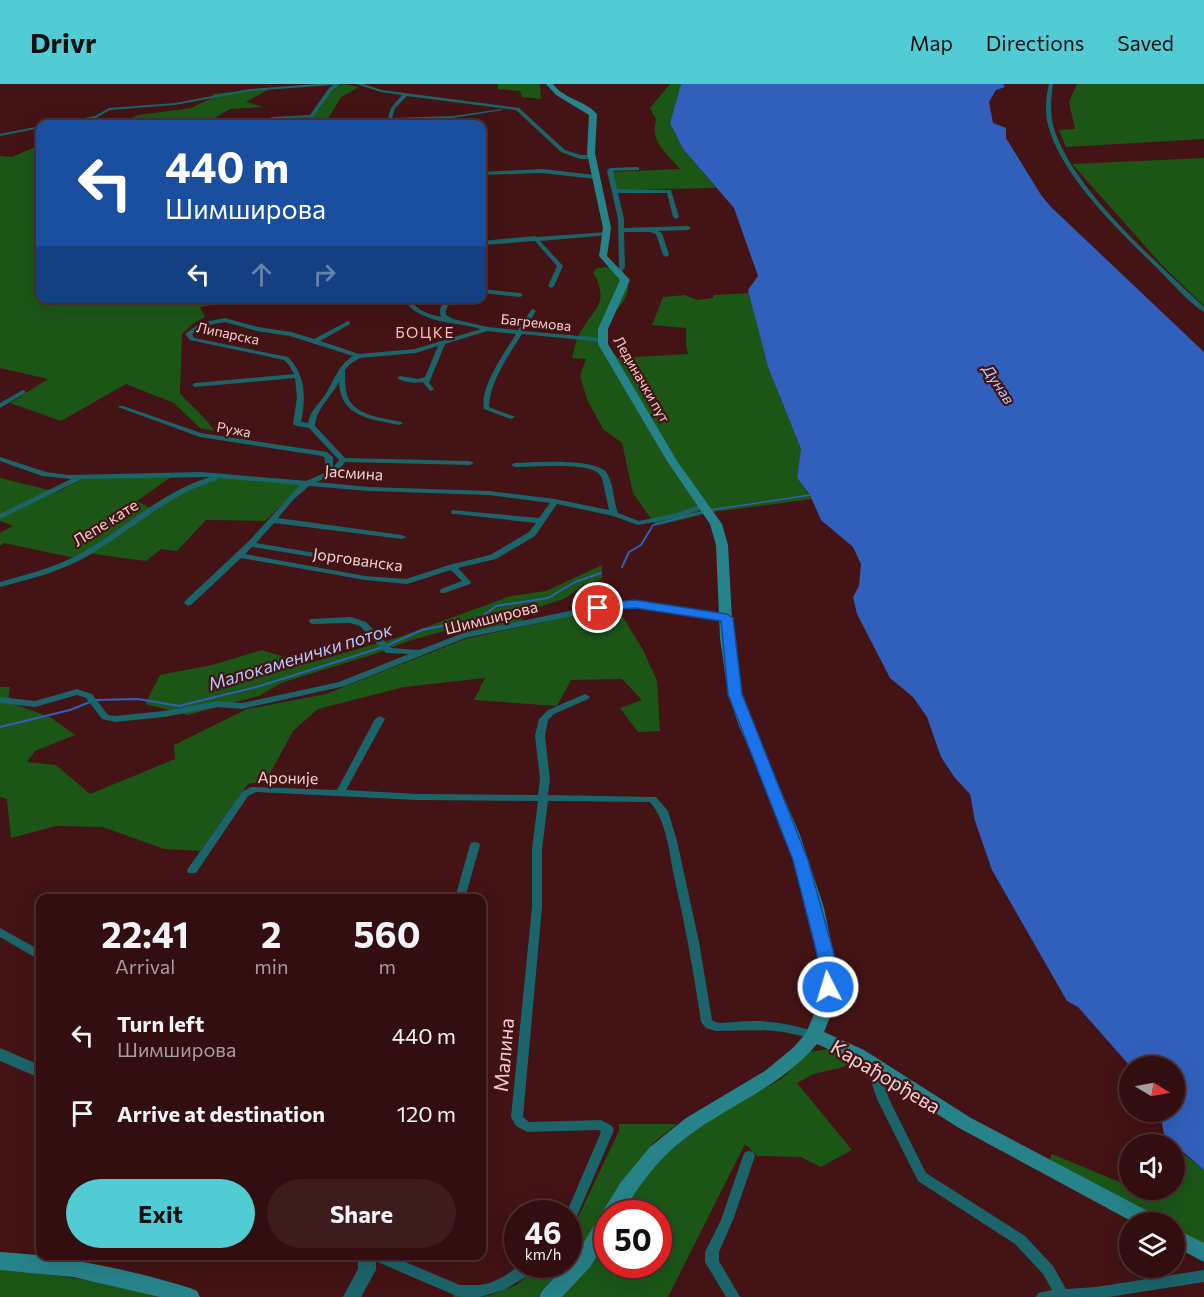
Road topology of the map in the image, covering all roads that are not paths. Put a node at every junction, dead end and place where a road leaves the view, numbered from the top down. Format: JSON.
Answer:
{"nodes":[{"id":1,"x":335,"y":84,"type":"edge"},
{"id":2,"x":339,"y":84,"type":"edge"},
{"id":3,"x":358,"y":84,"type":"edge"},
{"id":4,"x":549,"y":84,"type":"edge"},
{"id":5,"x":1051,"y":84,"type":"edge"},
{"id":6,"x":406,"y":94,"type":"junction"},
{"id":7,"x":513,"y":108,"type":"junction"},
{"id":8,"x":78,"y":120,"type":"edge"},
{"id":9,"x":269,"y":120,"type":"edge"},
{"id":10,"x":390,"y":120,"type":"edge"},
{"id":11,"x":415,"y":120,"type":"edge"},
{"id":12,"x":36,"y":128,"type":"edge"},
{"id":13,"x":0,"y":135,"type":"edge"},
{"id":14,"x":592,"y":155,"type":"junction"},
{"id":15,"x":637,"y":169,"type":"dead end"},
{"id":16,"x":486,"y":174,"type":"edge"},
{"id":17,"x":596,"y":177,"type":"junction"},
{"id":18,"x":615,"y":191,"type":"junction"},
{"id":19,"x":676,"y":217,"type":"dead end"},
{"id":20,"x":687,"y":228,"type":"dead end"},
{"id":21,"x":622,"y":230,"type":"junction"},
{"id":22,"x":646,"y":230,"type":"junction"},
{"id":23,"x":607,"y":234,"type":"junction"},
{"id":24,"x":535,"y":238,"type":"junction"},
{"id":25,"x":486,"y":243,"type":"edge"},
{"id":26,"x":666,"y":255,"type":"dead end"},
{"id":27,"x":618,"y":272,"type":"junction"},
{"id":28,"x":551,"y":286,"type":"dead end"},
{"id":29,"x":486,"y":291,"type":"edge"},
{"id":30,"x":520,"y":295,"type":"dead end"},
{"id":31,"x":389,"y":303,"type":"edge"},
{"id":32,"x":407,"y":303,"type":"edge"},
{"id":33,"x":446,"y":303,"type":"edge"},
{"id":34,"x":382,"y":306,"type":"dead end"},
{"id":35,"x":533,"y":310,"type":"dead end"},
{"id":36,"x":1204,"y":310,"type":"edge"},
{"id":37,"x":452,"y":321,"type":"junction"},
{"id":38,"x":348,"y":323,"type":"dead end"},
{"id":39,"x":487,"y":329,"type":"junction"},
{"id":40,"x":520,"y":333,"type":"junction"},
{"id":41,"x":602,"y":340,"type":"junction"},
{"id":42,"x":315,"y":341,"type":"junction"},
{"id":43,"x":442,"y":344,"type":"junction"},
{"id":44,"x":359,"y":356,"type":"junction"},
{"id":45,"x":342,"y":370,"type":"junction"},
{"id":46,"x":298,"y":376,"type":"junction"},
{"id":47,"x":400,"y":378,"type":"dead end"},
{"id":48,"x":427,"y":379,"type":"junction"},
{"id":49,"x":195,"y":385,"type":"dead end"},
{"id":50,"x":431,"y":389,"type":"dead end"},
{"id":51,"x":23,"y":393,"type":"dead end"},
{"id":52,"x":0,"y":406,"type":"edge"},
{"id":53,"x":122,"y":407,"type":"dead end"},
{"id":54,"x":511,"y":417,"type":"dead end"},
{"id":55,"x":399,"y":423,"type":"dead end"},
{"id":56,"x":311,"y":426,"type":"junction"},
{"id":57,"x":0,"y":459,"type":"edge"},
{"id":58,"x":343,"y":460,"type":"junction"},
{"id":59,"x":470,"y":463,"type":"dead end"},
{"id":60,"x":515,"y":465,"type":"dead end"},
{"id":61,"x":332,"y":473,"type":"junction"},
{"id":62,"x":222,"y":476,"type":"junction"},
{"id":63,"x":80,"y":478,"type":"junction"},
{"id":64,"x":310,"y":482,"type":"junction"},
{"id":65,"x":555,"y":501,"type":"junction"},
{"id":66,"x":706,"y":510,"type":"junction"},
{"id":67,"x":455,"y":513,"type":"dead end"},
{"id":68,"x":615,"y":514,"type":"junction"},
{"id":69,"x":0,"y":517,"type":"edge"},
{"id":70,"x":273,"y":520,"type":"junction"},
{"id":71,"x":542,"y":521,"type":"junction"},
{"id":72,"x":402,"y":537,"type":"dead end"},
{"id":73,"x":250,"y":544,"type":"junction"},
{"id":74,"x":239,"y":555,"type":"junction"},
{"id":75,"x":375,"y":565,"type":"dead end"},
{"id":76,"x":452,"y":567,"type":"junction"},
{"id":77,"x":0,"y":585,"type":"edge"},
{"id":78,"x":444,"y":591,"type":"dead end"},
{"id":79,"x":188,"y":603,"type":"dead end"},
{"id":80,"x":727,"y":618,"type":"junction"},
{"id":81,"x":313,"y":621,"type":"dead end"},
{"id":82,"x":421,"y":652,"type":"junction"},
{"id":83,"x":585,"y":697,"type":"dead end"},
{"id":84,"x":0,"y":700,"type":"edge"},
{"id":85,"x":380,"y":719,"type":"dead end"},
{"id":86,"x":339,"y":793,"type":"junction"},
{"id":87,"x":543,"y":798,"type":"junction"},
{"id":88,"x":475,"y":845,"type":"dead end"},
{"id":89,"x":192,"y":870,"type":"dead end"},
{"id":90,"x":461,"y":894,"type":"edge"},
{"id":91,"x":0,"y":932,"type":"edge"},
{"id":92,"x":36,"y":953,"type":"edge"},
{"id":93,"x":814,"y":1035,"type":"junction"},
{"id":94,"x":0,"y":1054,"type":"edge"},
{"id":95,"x":880,"y":1068,"type":"junction"},
{"id":96,"x":36,"y":1070,"type":"edge"},
{"id":97,"x":749,"y":1156,"type":"dead end"},
{"id":98,"x":578,"y":1200,"type":"edge"},
{"id":99,"x":620,"y":1200,"type":"edge"},
{"id":100,"x":1131,"y":1212,"type":"edge"},
{"id":101,"x":1185,"y":1242,"type":"edge"},
{"id":102,"x":594,"y":1243,"type":"edge"},
{"id":103,"x":1204,"y":1253,"type":"edge"},
{"id":104,"x":388,"y":1260,"type":"edge"},
{"id":105,"x":0,"y":1261,"type":"edge"},
{"id":106,"x":367,"y":1263,"type":"edge"},
{"id":107,"x":1204,"y":1276,"type":"edge"},
{"id":108,"x":514,"y":1278,"type":"edge"},
{"id":109,"x":1062,"y":1295,"type":"junction"},
{"id":110,"x":190,"y":1297,"type":"edge"},
{"id":111,"x":352,"y":1297,"type":"edge"},
{"id":112,"x":549,"y":1297,"type":"edge"},
{"id":113,"x":733,"y":1297,"type":"edge"},
{"id":114,"x":1042,"y":1297,"type":"edge"}],
"edges":[{"from":1,"to":8,"type":"street"},
{"from":2,"to":9,"type":"street"},
{"from":3,"to":6,"type":"street"},
{"from":4,"to":14,"type":"main road"},
{"from":5,"to":36,"type":"street"},
{"from":6,"to":7,"type":"street"},
{"from":6,"to":10,"type":"street"},
{"from":7,"to":11,"type":"street"},
{"from":7,"to":14,"type":"street"},
{"from":12,"to":13,"type":"street"},
{"from":14,"to":17,"type":"main road"},
{"from":15,"to":18,"type":"street"},
{"from":16,"to":17,"type":"street"},
{"from":17,"to":23,"type":"main road"},
{"from":18,"to":19,"type":"street"},
{"from":18,"to":21,"type":"street"},
{"from":20,"to":22,"type":"street"},
{"from":21,"to":22,"type":"street"},
{"from":21,"to":27,"type":"street"},
{"from":22,"to":26,"type":"street"},
{"from":23,"to":24,"type":"street"},
{"from":23,"to":27,"type":"main road"},
{"from":24,"to":25,"type":"street"},
{"from":24,"to":28,"type":"street"},
{"from":27,"to":41,"type":"main road","name":"Лединачки пут"},
{"from":29,"to":30,"type":"street"},
{"from":31,"to":34,"type":"street"},
{"from":32,"to":37,"type":"street"},
{"from":33,"to":37,"type":"street"},
{"from":35,"to":40,"type":"street"},
{"from":37,"to":39,"type":"street"},
{"from":38,"to":42,"type":"street"},
{"from":39,"to":40,"type":"street","name":"Багремова"},
{"from":39,"to":43,"type":"street","name":"Багремова"},
{"from":40,"to":41,"type":"street","name":"Багремова"},
{"from":40,"to":54,"type":"street"},
{"from":41,"to":66,"type":"main road","name":"Лединачки пут"},
{"from":42,"to":44,"type":"street","name":"Липарска"},
{"from":42,"to":46,"type":"street","name":"Липарска"},
{"from":43,"to":44,"type":"street","name":"Багремова"},
{"from":43,"to":48,"type":"street"},
{"from":44,"to":45,"type":"street"},
{"from":45,"to":55,"type":"street"},
{"from":45,"to":56,"type":"street"},
{"from":46,"to":49,"type":"street"},
{"from":46,"to":56,"type":"street"},
{"from":47,"to":48,"type":"street"},
{"from":48,"to":50,"type":"street"},
{"from":51,"to":52,"type":"street"},
{"from":53,"to":61,"type":"street","name":"Ружа"},
{"from":56,"to":58,"type":"street"},
{"from":57,"to":63,"type":"street","name":"Јасмина"},
{"from":58,"to":59,"type":"street"},
{"from":58,"to":61,"type":"street"},
{"from":60,"to":68,"type":"street"},
{"from":61,"to":64,"type":"street"},
{"from":62,"to":63,"type":"street","name":"Јасмина"},
{"from":62,"to":64,"type":"street","name":"Јасмина"},
{"from":62,"to":77,"type":"street","name":"Лепе кате"},
{"from":63,"to":69,"type":"street"},
{"from":64,"to":65,"type":"street","name":"Јасмина"},
{"from":64,"to":70,"type":"street"},
{"from":65,"to":68,"type":"street","name":"Јасмина"},
{"from":65,"to":71,"type":"street","name":"Јоргованска"},
{"from":66,"to":68,"type":"street","name":"Јасмина"},
{"from":66,"to":80,"type":"main road","name":"Лединачки пут"},
{"from":67,"to":71,"type":"street"},
{"from":70,"to":72,"type":"street"},
{"from":70,"to":73,"type":"street"},
{"from":71,"to":76,"type":"street","name":"Јоргованска"},
{"from":73,"to":74,"type":"street"},
{"from":73,"to":75,"type":"street"},
{"from":74,"to":76,"type":"street","name":"Јоргованска"},
{"from":74,"to":79,"type":"street"},
{"from":76,"to":78,"type":"street"},
{"from":80,"to":82,"type":"street","name":"Шимширова"},
{"from":80,"to":93,"type":"main road","name":"Карађорђева"},
{"from":81,"to":82,"type":"street"},
{"from":82,"to":84,"type":"street","name":"Шимширова"},
{"from":83,"to":87,"type":"street","name":"Малина"},
{"from":85,"to":86,"type":"street","name":"Ароније"},
{"from":86,"to":87,"type":"street"},
{"from":86,"to":89,"type":"street","name":"Ароније"},
{"from":87,"to":93,"type":"street"},
{"from":87,"to":98,"type":"street","name":"Малина"},
{"from":88,"to":90,"type":"street"},
{"from":91,"to":92,"type":"street"},
{"from":93,"to":95,"type":"main road","name":"Карађорђева"},
{"from":93,"to":99,"type":"main road"},
{"from":94,"to":96,"type":"street"},
{"from":95,"to":100,"type":"main road","name":"Карађорђева"},
{"from":95,"to":109,"type":"street"},
{"from":97,"to":113,"type":"street"},
{"from":101,"to":103,"type":"main road"},
{"from":102,"to":112,"type":"main road"},
{"from":104,"to":108,"type":"street"},
{"from":105,"to":110,"type":"main road"},
{"from":106,"to":111,"type":"street"},
{"from":107,"to":109,"type":"street"},
{"from":109,"to":114,"type":"street"}]}
